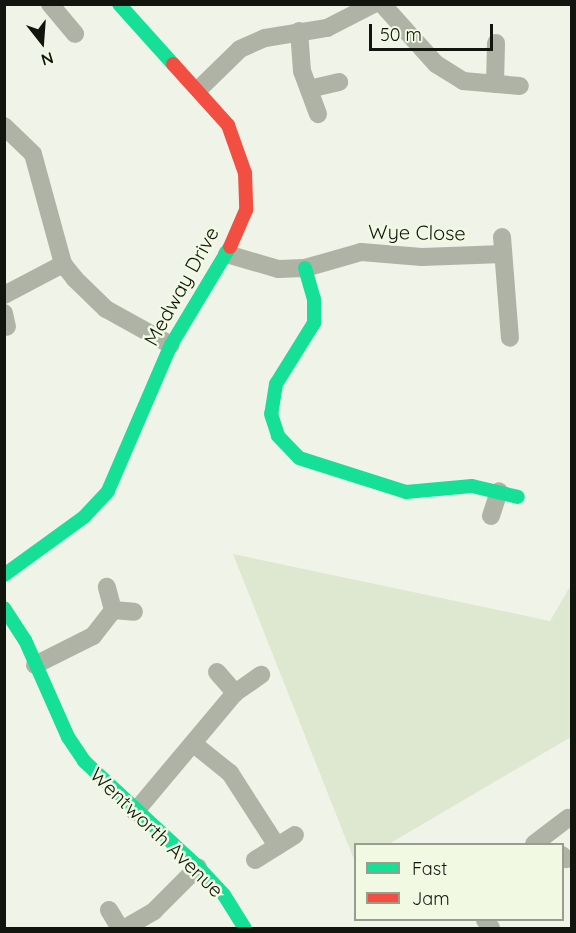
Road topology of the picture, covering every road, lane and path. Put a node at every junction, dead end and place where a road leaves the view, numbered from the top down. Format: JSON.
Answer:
{"nodes":[{"id":1,"x":50,"y":4,"type":"edge"},
{"id":2,"x":119,"y":4,"type":"edge"},
{"id":3,"x":374,"y":4,"type":"edge"},
{"id":4,"x":382,"y":4,"type":"edge"},
{"id":5,"x":299,"y":31,"type":"junction"},
{"id":6,"x":75,"y":34,"type":"dead end"},
{"id":7,"x":496,"y":43,"type":"dead end"},
{"id":8,"x":339,"y":82,"type":"dead end"},
{"id":9,"x":495,"y":84,"type":"junction"},
{"id":10,"x":520,"y":86,"type":"dead end"},
{"id":11,"x":199,"y":89,"type":"junction"},
{"id":12,"x":309,"y":89,"type":"junction"},
{"id":13,"x":318,"y":114,"type":"dead end"},
{"id":14,"x":4,"y":126,"type":"edge"},
{"id":15,"x":227,"y":254,"type":"junction"},
{"id":16,"x":63,"y":264,"type":"junction"},
{"id":17,"x":305,"y":268,"type":"junction"},
{"id":18,"x":4,"y":296,"type":"edge"},
{"id":19,"x":510,"y":338,"type":"dead end"},
{"id":20,"x":171,"y":345,"type":"junction"},
{"id":21,"x":499,"y":491,"type":"junction"},
{"id":22,"x":518,"y":497,"type":"dead end"},
{"id":23,"x":491,"y":516,"type":"dead end"},
{"id":24,"x":4,"y":574,"type":"edge"},
{"id":25,"x":107,"y":587,"type":"dead end"},
{"id":26,"x":4,"y":608,"type":"edge"},
{"id":27,"x":113,"y":609,"type":"junction"},
{"id":28,"x":134,"y":612,"type":"dead end"},
{"id":29,"x":35,"y":665,"type":"junction"},
{"id":30,"x":217,"y":672,"type":"dead end"},
{"id":31,"x":261,"y":675,"type":"dead end"},
{"id":32,"x":235,"y":693,"type":"junction"},
{"id":33,"x":195,"y":745,"type":"junction"},
{"id":34,"x":135,"y":812,"type":"junction"},
{"id":35,"x":568,"y":818,"type":"dead end"},
{"id":36,"x":296,"y":836,"type":"dead end"},
{"id":37,"x":545,"y":842,"type":"edge"},
{"id":38,"x":277,"y":846,"type":"junction"},
{"id":39,"x":255,"y":860,"type":"dead end"},
{"id":40,"x":198,"y":867,"type":"junction"},
{"id":41,"x":109,"y":910,"type":"dead end"},
{"id":42,"x":120,"y":928,"type":"edge"},
{"id":43,"x":125,"y":928,"type":"edge"},
{"id":44,"x":245,"y":928,"type":"edge"}],
"edges":[{"from":1,"to":6,"type":"street"},
{"from":2,"to":11,"type":"street","name":"Medway Drive"},
{"from":3,"to":5,"type":"street"},
{"from":4,"to":9,"type":"street"},
{"from":5,"to":11,"type":"street"},
{"from":5,"to":12,"type":"street"},
{"from":7,"to":9,"type":"street"},
{"from":8,"to":12,"type":"street"},
{"from":9,"to":10,"type":"street"},
{"from":11,"to":15,"type":"street","name":"Medway Drive"},
{"from":12,"to":13,"type":"street"},
{"from":14,"to":16,"type":"street"},
{"from":15,"to":17,"type":"street","name":"Wye Close"},
{"from":15,"to":20,"type":"street","name":"Medway Drive"},
{"from":16,"to":18,"type":"street"},
{"from":16,"to":20,"type":"street"},
{"from":17,"to":19,"type":"street","name":"Wye Close"},
{"from":17,"to":21,"type":"street"},
{"from":20,"to":24,"type":"street","name":"Medway Drive"},
{"from":21,"to":22,"type":"street"},
{"from":21,"to":23,"type":"street"},
{"from":25,"to":27,"type":"street"},
{"from":26,"to":29,"type":"street","name":"Wentworth Avenue"},
{"from":27,"to":28,"type":"street"},
{"from":27,"to":29,"type":"street"},
{"from":29,"to":34,"type":"street","name":"Wentworth Avenue"},
{"from":30,"to":32,"type":"street"},
{"from":31,"to":32,"type":"street"},
{"from":32,"to":33,"type":"street"},
{"from":33,"to":34,"type":"street"},
{"from":33,"to":38,"type":"street"},
{"from":34,"to":40,"type":"street","name":"Wentworth Avenue"},
{"from":35,"to":37,"type":"street"},
{"from":36,"to":38,"type":"street"},
{"from":38,"to":39,"type":"street"},
{"from":40,"to":43,"type":"street"},
{"from":40,"to":44,"type":"street","name":"Wentworth Avenue"},
{"from":41,"to":42,"type":"street"}]}
